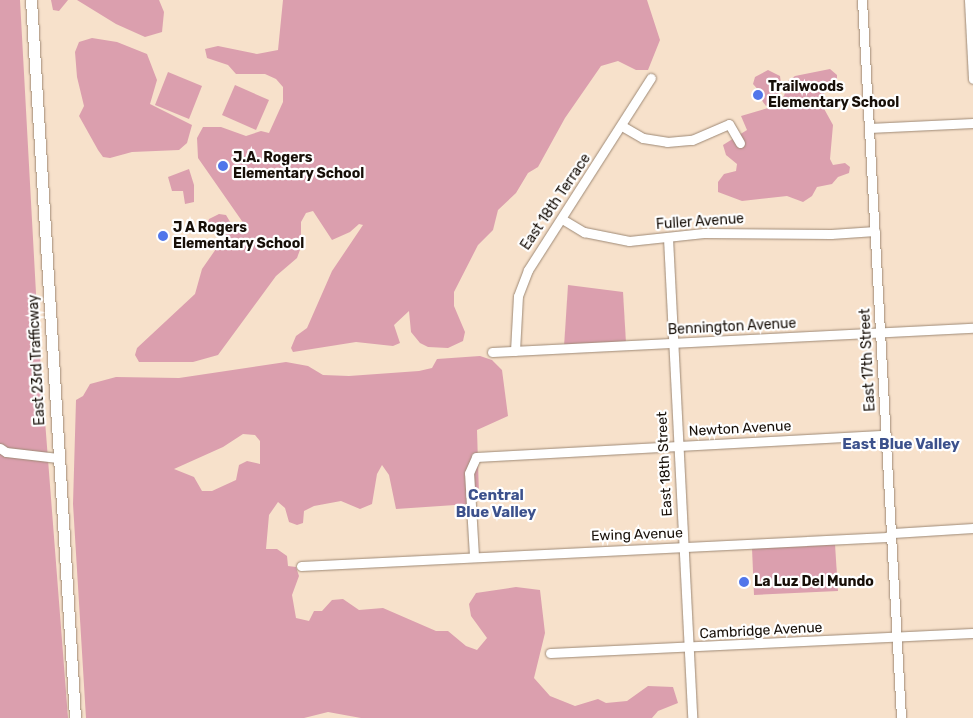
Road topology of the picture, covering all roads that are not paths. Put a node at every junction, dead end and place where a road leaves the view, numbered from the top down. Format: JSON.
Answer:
{"nodes":[{"id":1,"x":30,"y":0,"type":"edge"},
{"id":2,"x":862,"y":0,"type":"edge"},
{"id":3,"x":969,"y":0,"type":"edge"},
{"id":4,"x":651,"y":78,"type":"dead end"},
{"id":5,"x":973,"y":79,"type":"edge"},
{"id":6,"x":973,"y":122,"type":"edge"},
{"id":7,"x":622,"y":126,"type":"junction"},
{"id":8,"x":869,"y":128,"type":"junction"},
{"id":9,"x":740,"y":143,"type":"dead end"},
{"id":10,"x":562,"y":219,"type":"junction"},
{"id":11,"x":875,"y":231,"type":"junction"},
{"id":12,"x":668,"y":238,"type":"junction"},
{"id":13,"x":973,"y":328,"type":"edge"},
{"id":14,"x":880,"y":332,"type":"junction"},
{"id":15,"x":672,"y":343,"type":"junction"},
{"id":16,"x":515,"y":351,"type":"junction"},
{"id":17,"x":492,"y":352,"type":"dead end"},
{"id":18,"x":885,"y":435,"type":"junction"},
{"id":19,"x":678,"y":446,"type":"junction"},
{"id":20,"x":0,"y":448,"type":"edge"},
{"id":21,"x":58,"y":458,"type":"junction"},
{"id":22,"x":973,"y":528,"type":"edge"},
{"id":23,"x":890,"y":535,"type":"junction"},
{"id":24,"x":684,"y":547,"type":"junction"},
{"id":25,"x":474,"y":556,"type":"junction"},
{"id":26,"x":301,"y":566,"type":"dead end"},
{"id":27,"x":973,"y":633,"type":"edge"},
{"id":28,"x":896,"y":638,"type":"junction"},
{"id":29,"x":688,"y":648,"type":"junction"},
{"id":30,"x":550,"y":653,"type":"dead end"},
{"id":31,"x":74,"y":718,"type":"edge"},
{"id":32,"x":692,"y":718,"type":"edge"},
{"id":33,"x":901,"y":718,"type":"edge"}],
"edges":[{"from":1,"to":21,"type":"main road","name":"East 23rd Trafficway"},
{"from":2,"to":8,"type":"street","name":"East 17th Street"},
{"from":3,"to":5,"type":"street"},
{"from":4,"to":7,"type":"street","name":"East 18th Terrace"},
{"from":6,"to":8,"type":"street"},
{"from":7,"to":9,"type":"street"},
{"from":7,"to":10,"type":"street","name":"East 18th Terrace"},
{"from":8,"to":11,"type":"street","name":"East 17th Street"},
{"from":10,"to":12,"type":"street","name":"Fuller Avenue"},
{"from":10,"to":16,"type":"street","name":"East 18th Terrace"},
{"from":11,"to":12,"type":"street","name":"Fuller Avenue"},
{"from":11,"to":14,"type":"street","name":"East 17th Street"},
{"from":12,"to":15,"type":"street","name":"East 18th Street"},
{"from":13,"to":14,"type":"street","name":"Bennington Avenue"},
{"from":14,"to":15,"type":"street","name":"Bennington Avenue"},
{"from":14,"to":18,"type":"street","name":"East 17th Street"},
{"from":15,"to":16,"type":"street","name":"Bennington Avenue"},
{"from":15,"to":19,"type":"street","name":"East 18th Street"},
{"from":16,"to":17,"type":"street","name":"Bennington Avenue"},
{"from":18,"to":19,"type":"street","name":"Newton Avenue"},
{"from":18,"to":23,"type":"street","name":"East 17th Street"},
{"from":19,"to":24,"type":"street","name":"East 18th Street"},
{"from":19,"to":25,"type":"street","name":"Newton Avenue"},
{"from":20,"to":21,"type":"street"},
{"from":21,"to":31,"type":"main road","name":"East 23rd Trafficway"},
{"from":22,"to":23,"type":"street","name":"Ewing Avenue"},
{"from":23,"to":24,"type":"street","name":"Ewing Avenue"},
{"from":23,"to":28,"type":"street","name":"East 17th Street"},
{"from":24,"to":25,"type":"street","name":"Ewing Avenue"},
{"from":24,"to":29,"type":"street","name":"East 18th Street"},
{"from":25,"to":26,"type":"street","name":"Ewing Avenue"},
{"from":27,"to":28,"type":"street","name":"Cambridge Avenue"},
{"from":28,"to":29,"type":"street","name":"Cambridge Avenue"},
{"from":28,"to":33,"type":"street","name":"East 17th Street"},
{"from":29,"to":30,"type":"street","name":"Cambridge Avenue"},
{"from":29,"to":32,"type":"street","name":"East 18th Street"}]}
